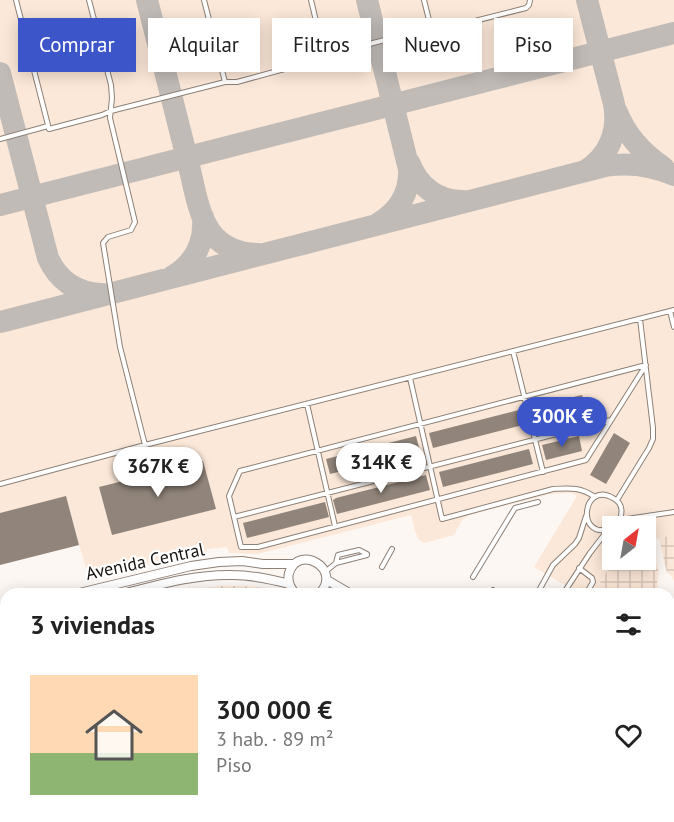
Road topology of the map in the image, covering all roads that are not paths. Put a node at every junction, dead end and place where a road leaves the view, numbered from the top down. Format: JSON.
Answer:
{"nodes":[{"id":1,"x":16,"y":0,"type":"edge"},
{"id":2,"x":89,"y":0,"type":"edge"},
{"id":3,"x":204,"y":0,"type":"edge"},
{"id":4,"x":311,"y":0,"type":"edge"},
{"id":5,"x":424,"y":0,"type":"edge"},
{"id":6,"x":530,"y":0,"type":"edge"},
{"id":7,"x":316,"y":18,"type":"edge"},
{"id":8,"x":428,"y":18,"type":"edge"},
{"id":9,"x":482,"y":19,"type":"edge"},
{"id":10,"x":275,"y":72,"type":"edge"},
{"id":11,"x":225,"y":82,"type":"junction"},
{"id":12,"x":111,"y":111,"type":"junction"},
{"id":13,"x":49,"y":128,"type":"junction"},
{"id":14,"x":0,"y":139,"type":"edge"},
{"id":15,"x":672,"y":311,"type":"edge"},
{"id":16,"x":640,"y":319,"type":"junction"},
{"id":17,"x":674,"y":327,"type":"edge"},
{"id":18,"x":513,"y":351,"type":"junction"},
{"id":19,"x":646,"y":365,"type":"junction"},
{"id":20,"x":410,"y":378,"type":"junction"},
{"id":21,"x":524,"y":397,"type":"junction"},
{"id":22,"x":307,"y":404,"type":"junction"},
{"id":23,"x":611,"y":420,"type":"junction"},
{"id":24,"x":420,"y":424,"type":"junction"},
{"id":25,"x":535,"y":440,"type":"junction"},
{"id":26,"x":144,"y":446,"type":"junction"},
{"id":27,"x":318,"y":450,"type":"junction"},
{"id":28,"x":430,"y":467,"type":"junction"},
{"id":29,"x":543,"y":472,"type":"junction"},
{"id":30,"x":0,"y":484,"type":"edge"},
{"id":31,"x":328,"y":493,"type":"junction"},
{"id":32,"x":595,"y":497,"type":"junction"},
{"id":33,"x":438,"y":500,"type":"junction"},
{"id":34,"x":617,"y":500,"type":"junction"},
{"id":35,"x":538,"y":502,"type":"dead end"},
{"id":36,"x":674,"y":512,"type":"edge"},
{"id":37,"x":586,"y":515,"type":"junction"},
{"id":38,"x":620,"y":516,"type":"edge"},
{"id":39,"x":647,"y":516,"type":"edge"},
{"id":40,"x":234,"y":517,"type":"junction"},
{"id":41,"x":335,"y":526,"type":"junction"},
{"id":42,"x":602,"y":528,"type":"edge"},
{"id":43,"x":602,"y":539,"type":"edge"},
{"id":44,"x":393,"y":549,"type":"dead end"},
{"id":45,"x":336,"y":563,"type":"junction"},
{"id":46,"x":294,"y":564,"type":"junction"},
{"id":47,"x":382,"y":567,"type":"dead end"},
{"id":48,"x":579,"y":568,"type":"junction"},
{"id":49,"x":326,"y":576,"type":"junction"},
{"id":50,"x":473,"y":578,"type":"dead end"},
{"id":51,"x":289,"y":584,"type":"junction"},
{"id":52,"x":100,"y":588,"type":"edge"},
{"id":53,"x":145,"y":588,"type":"edge"},
{"id":54,"x":291,"y":588,"type":"edge"},
{"id":55,"x":324,"y":588,"type":"edge"},
{"id":56,"x":343,"y":588,"type":"edge"},
{"id":57,"x":540,"y":588,"type":"edge"},
{"id":58,"x":567,"y":588,"type":"edge"},
{"id":59,"x":590,"y":588,"type":"edge"}],
"edges":[{"from":1,"to":13,"type":"lane"},
{"from":2,"to":12,"type":"lane"},
{"from":3,"to":11,"type":"lane"},
{"from":4,"to":7,"type":"lane"},
{"from":5,"to":8,"type":"lane"},
{"from":6,"to":9,"type":"lane"},
{"from":10,"to":11,"type":"lane"},
{"from":11,"to":12,"type":"lane"},
{"from":12,"to":13,"type":"lane"},
{"from":12,"to":26,"type":"lane"},
{"from":13,"to":14,"type":"lane"},
{"from":15,"to":16,"type":"lane"},
{"from":15,"to":17,"type":"lane"},
{"from":16,"to":18,"type":"lane"},
{"from":16,"to":19,"type":"lane"},
{"from":18,"to":20,"type":"lane"},
{"from":18,"to":21,"type":"lane"},
{"from":19,"to":21,"type":"lane"},
{"from":19,"to":23,"type":"lane"},
{"from":19,"to":34,"type":"lane"},
{"from":20,"to":22,"type":"lane"},
{"from":20,"to":24,"type":"lane"},
{"from":21,"to":24,"type":"lane"},
{"from":21,"to":25,"type":"lane"},
{"from":22,"to":26,"type":"lane"},
{"from":22,"to":27,"type":"lane"},
{"from":23,"to":25,"type":"lane"},
{"from":23,"to":29,"type":"lane"},
{"from":24,"to":27,"type":"lane"},
{"from":24,"to":28,"type":"lane"},
{"from":25,"to":28,"type":"lane"},
{"from":25,"to":29,"type":"lane"},
{"from":26,"to":30,"type":"lane"},
{"from":27,"to":31,"type":"lane"},
{"from":27,"to":40,"type":"lane"},
{"from":28,"to":31,"type":"lane"},
{"from":28,"to":33,"type":"lane"},
{"from":29,"to":33,"type":"lane"},
{"from":31,"to":40,"type":"lane"},
{"from":31,"to":41,"type":"lane"},
{"from":32,"to":33,"type":"lane"},
{"from":32,"to":34,"type":"lane"},
{"from":32,"to":37,"type":"lane"},
{"from":33,"to":41,"type":"lane"},
{"from":34,"to":38,"type":"lane"},
{"from":35,"to":50,"type":"lane"},
{"from":36,"to":39,"type":"lane"},
{"from":37,"to":42,"type":"lane"},
{"from":37,"to":57,"type":"lane"},
{"from":40,"to":41,"type":"lane"},
{"from":43,"to":48,"type":"lane"},
{"from":44,"to":47,"type":"lane"},
{"from":45,"to":45,"type":"lane"},
{"from":45,"to":49,"type":"lane"},
{"from":46,"to":49,"type":"street","name":"Avenida Central"},
{"from":46,"to":51,"type":"street"},
{"from":46,"to":52,"type":"street","name":"Avenida Central"},
{"from":48,"to":58,"type":"lane"},
{"from":48,"to":59,"type":"lane"},
{"from":49,"to":55,"type":"street"},
{"from":49,"to":56,"type":"street"},
{"from":51,"to":53,"type":"street","name":"Avenida Central"},
{"from":51,"to":54,"type":"street"}]}
